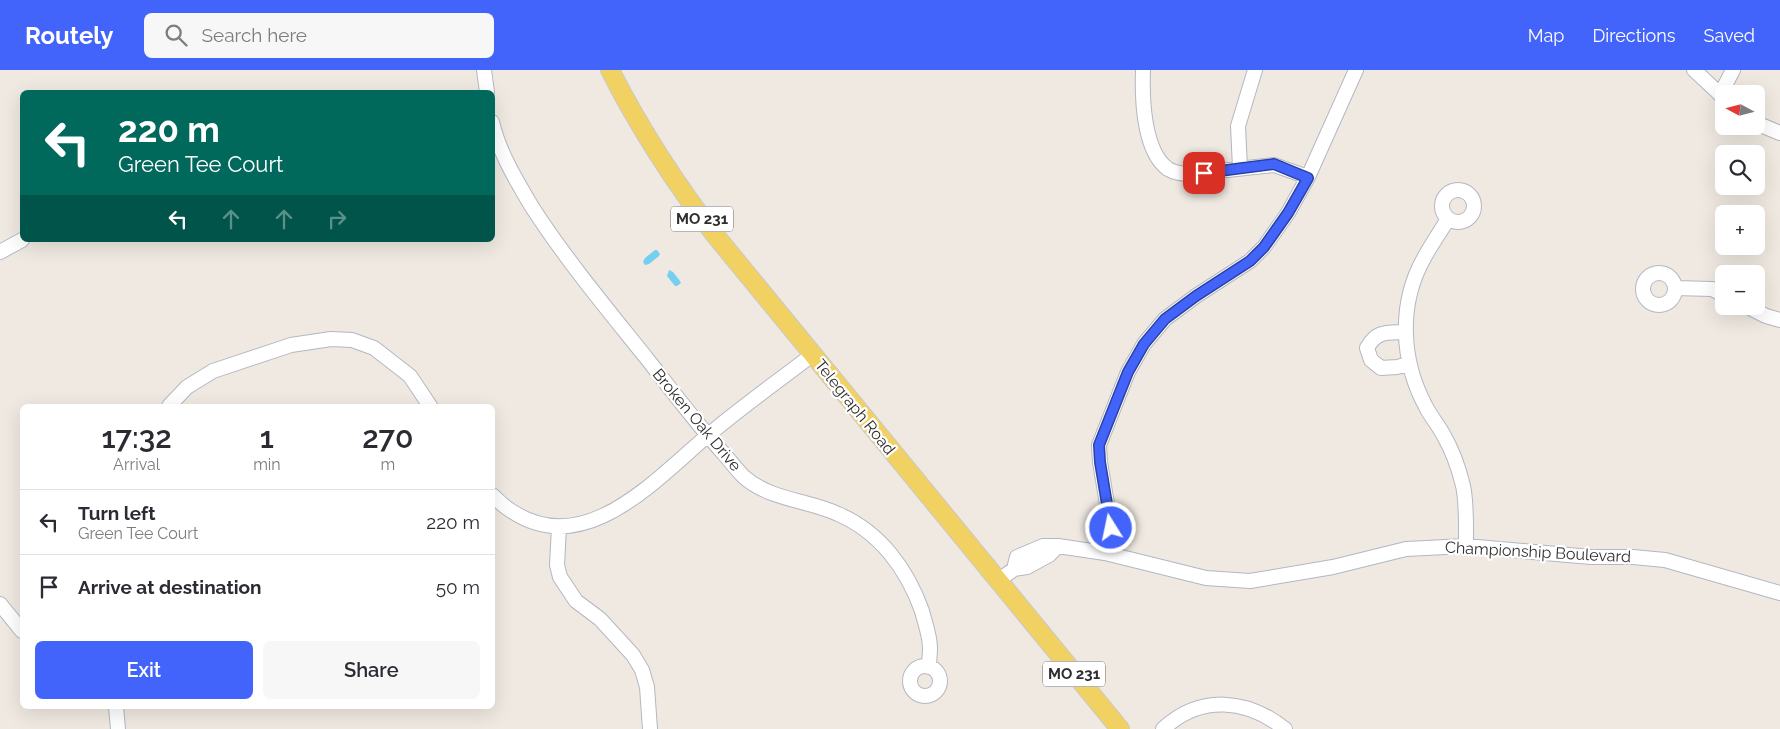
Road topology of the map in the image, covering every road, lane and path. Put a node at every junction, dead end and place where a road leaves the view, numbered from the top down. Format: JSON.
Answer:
{"nodes":[{"id":1,"x":484,"y":70,"type":"edge"},
{"id":2,"x":610,"y":70,"type":"edge"},
{"id":3,"x":1143,"y":70,"type":"edge"},
{"id":4,"x":1255,"y":70,"type":"edge"},
{"id":5,"x":1356,"y":70,"type":"edge"},
{"id":6,"x":1694,"y":70,"type":"edge"},
{"id":7,"x":1733,"y":70,"type":"edge"},
{"id":8,"x":1727,"y":85,"type":"edge"},
{"id":9,"x":487,"y":90,"type":"edge"},
{"id":10,"x":1715,"y":90,"type":"edge"},
{"id":11,"x":1765,"y":127,"type":"edge"},
{"id":12,"x":495,"y":130,"type":"edge"},
{"id":13,"x":1780,"y":133,"type":"edge"},
{"id":14,"x":1240,"y":168,"type":"junction"},
{"id":15,"x":1308,"y":178,"type":"junction"},
{"id":16,"x":1448,"y":219,"type":"dead end"},
{"id":17,"x":20,"y":241,"type":"edge"},
{"id":18,"x":0,"y":252,"type":"edge"},
{"id":19,"x":1675,"y":288,"type":"dead end"},
{"id":20,"x":1715,"y":290,"type":"edge"},
{"id":21,"x":1764,"y":315,"type":"edge"},
{"id":22,"x":1780,"y":320,"type":"edge"},
{"id":23,"x":1406,"y":332,"type":"junction"},
{"id":24,"x":812,"y":355,"type":"junction"},
{"id":25,"x":1409,"y":364,"type":"junction"},
{"id":26,"x":171,"y":404,"type":"edge"},
{"id":27,"x":429,"y":404,"type":"edge"},
{"id":28,"x":707,"y":436,"type":"junction"},
{"id":29,"x":495,"y":498,"type":"edge"},
{"id":30,"x":559,"y":527,"type":"junction"},
{"id":31,"x":1466,"y":546,"type":"junction"},
{"id":32,"x":1105,"y":553,"type":"junction"},
{"id":33,"x":998,"y":581,"type":"junction"},
{"id":34,"x":1780,"y":593,"type":"edge"},
{"id":35,"x":0,"y":604,"type":"edge"},
{"id":36,"x":20,"y":629,"type":"edge"},
{"id":37,"x":929,"y":667,"type":"dead end"},
{"id":38,"x":116,"y":709,"type":"edge"},
{"id":39,"x":118,"y":729,"type":"edge"},
{"id":40,"x":650,"y":729,"type":"edge"},
{"id":41,"x":1120,"y":729,"type":"edge"},
{"id":42,"x":1163,"y":729,"type":"edge"},
{"id":43,"x":1285,"y":729,"type":"edge"}],
"edges":[{"from":1,"to":9,"type":"street"},
{"from":2,"to":24,"type":"main road","name":"Telegraph Road","number":"MO 231"},
{"from":3,"to":14,"type":"street"},
{"from":4,"to":14,"type":"street"},
{"from":5,"to":15,"type":"street"},
{"from":6,"to":10,"type":"street"},
{"from":7,"to":8,"type":"street"},
{"from":11,"to":13,"type":"street"},
{"from":12,"to":28,"type":"street","name":"Broken Oak Drive"},
{"from":14,"to":15,"type":"street"},
{"from":15,"to":32,"type":"street"},
{"from":16,"to":23,"type":"street"},
{"from":17,"to":18,"type":"street"},
{"from":19,"to":20,"type":"street"},
{"from":21,"to":22,"type":"street"},
{"from":23,"to":25,"type":"street"},
{"from":23,"to":25,"type":"street"},
{"from":24,"to":28,"type":"street"},
{"from":24,"to":33,"type":"main road","name":"Telegraph Road","number":"MO 231"},
{"from":25,"to":31,"type":"street"},
{"from":26,"to":27,"type":"street"},
{"from":28,"to":30,"type":"street"},
{"from":28,"to":37,"type":"street","name":"Broken Oak Drive"},
{"from":29,"to":30,"type":"street"},
{"from":30,"to":40,"type":"street"},
{"from":31,"to":32,"type":"street","name":"Championship Boulevard"},
{"from":31,"to":34,"type":"street","name":"Championship Boulevard"},
{"from":32,"to":33,"type":"street","name":"Championship Boulevard"},
{"from":33,"to":41,"type":"main road","name":"Telegraph Road","number":"MO 231"},
{"from":35,"to":36,"type":"street"},
{"from":38,"to":39,"type":"street"},
{"from":42,"to":43,"type":"street"}]}
